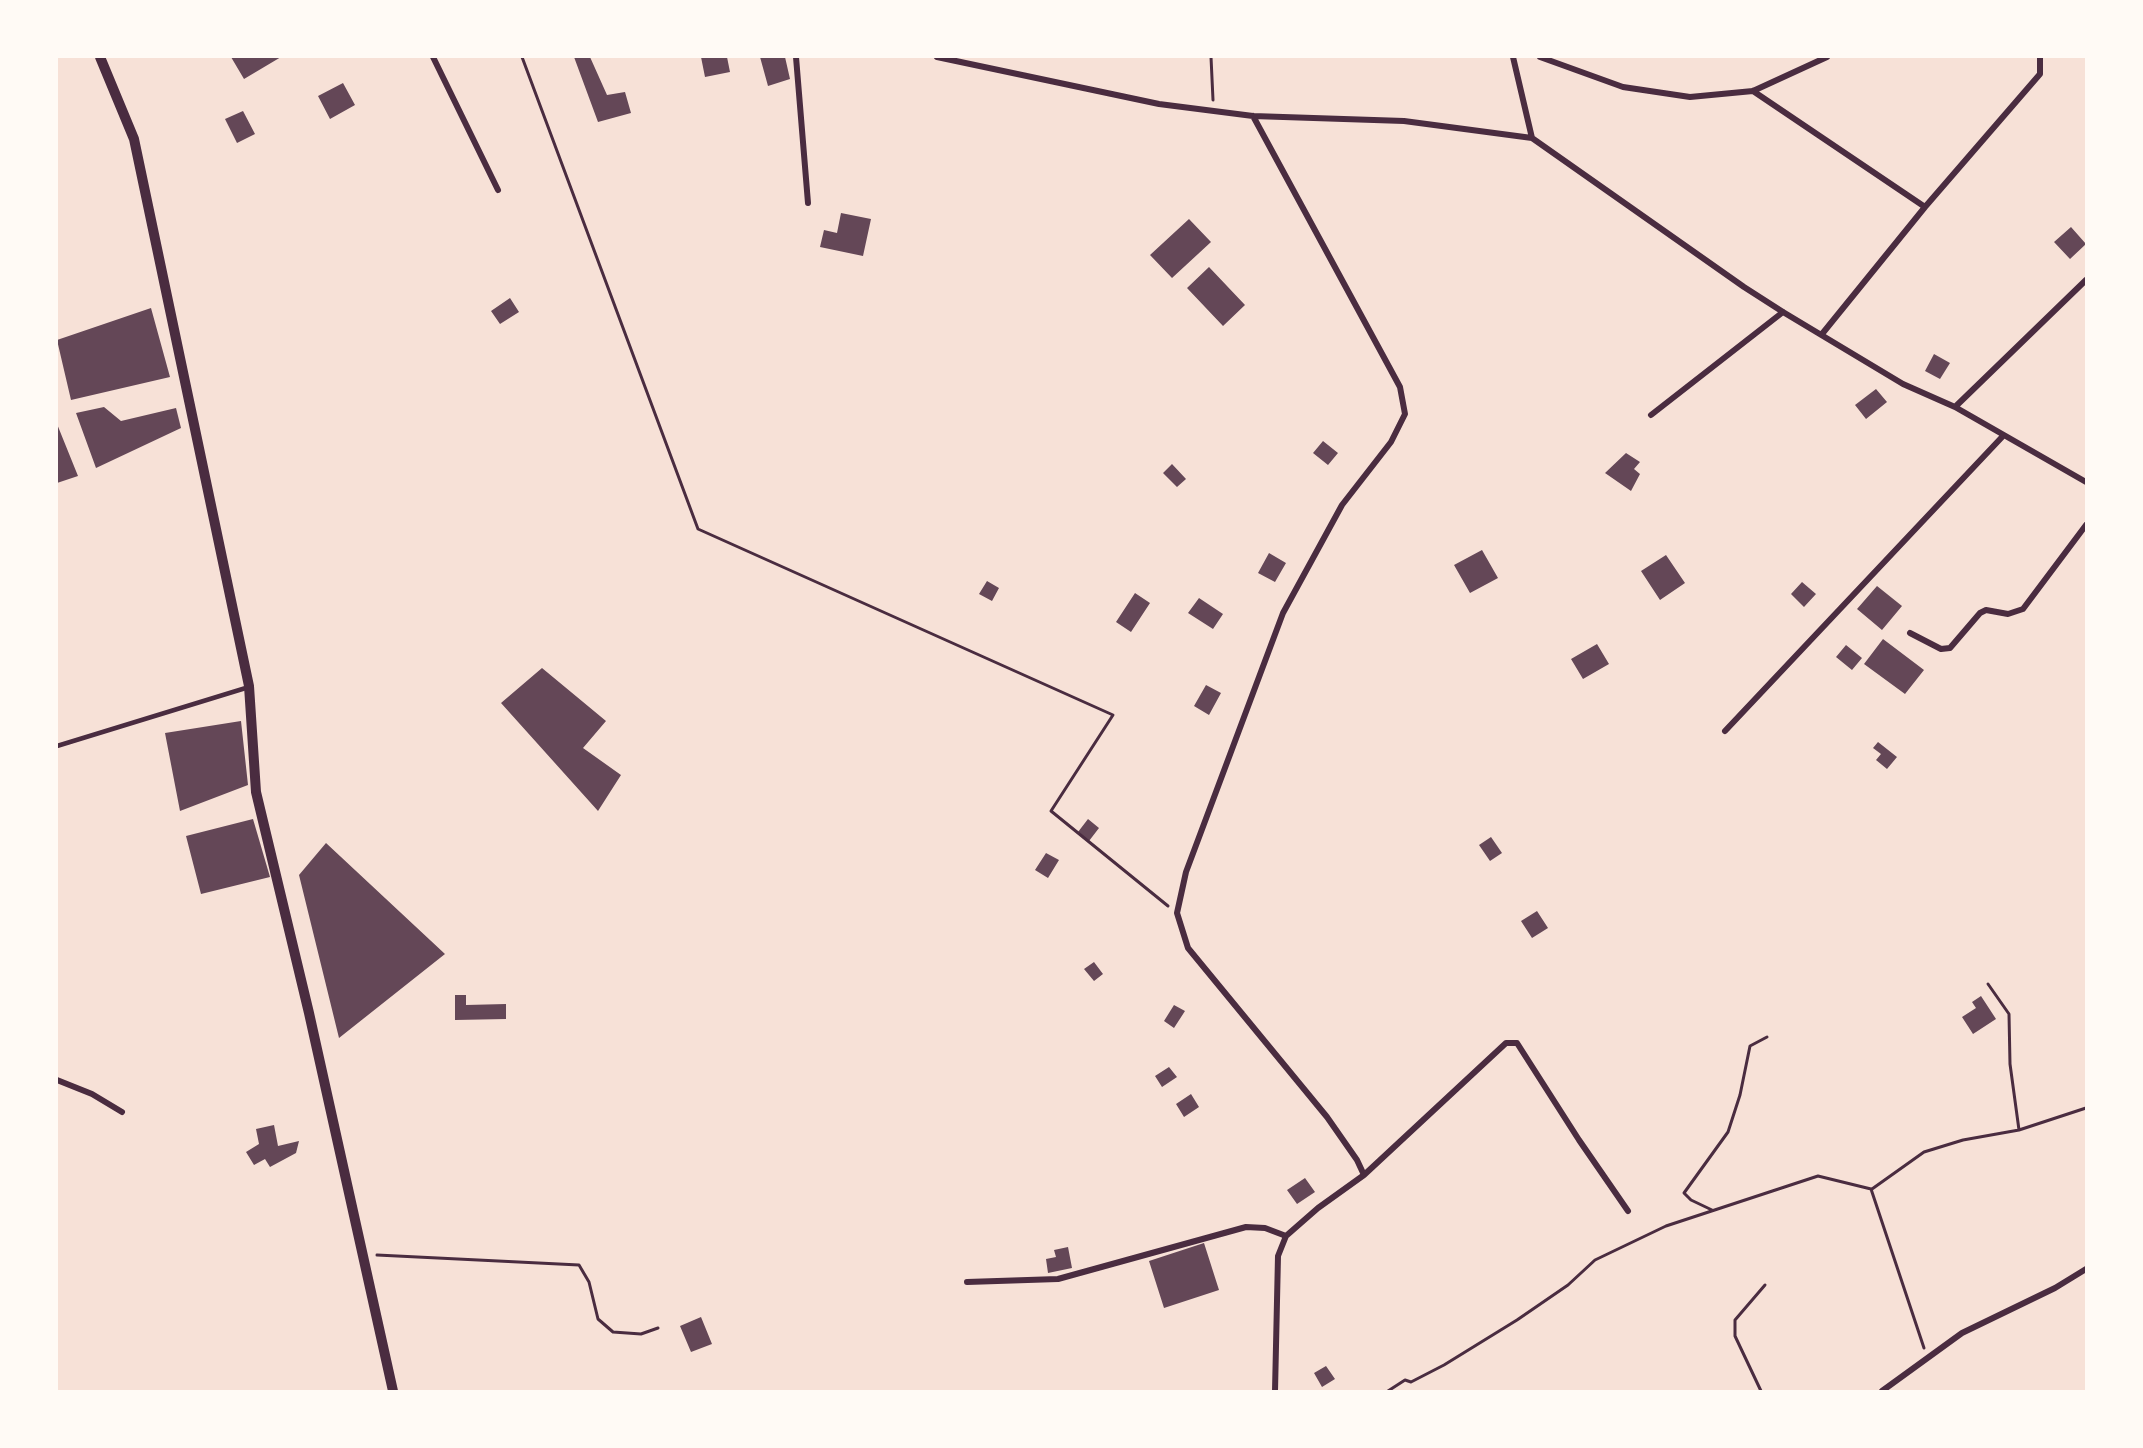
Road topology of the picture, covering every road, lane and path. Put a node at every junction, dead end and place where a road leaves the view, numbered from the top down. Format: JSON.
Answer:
{"nodes":[{"id":1,"x":100,"y":57,"type":"edge"},
{"id":2,"x":433,"y":57,"type":"edge"},
{"id":3,"x":522,"y":57,"type":"edge"},
{"id":4,"x":796,"y":57,"type":"edge"},
{"id":5,"x":937,"y":57,"type":"edge"},
{"id":6,"x":1211,"y":57,"type":"edge"},
{"id":7,"x":1513,"y":57,"type":"edge"},
{"id":8,"x":1540,"y":57,"type":"edge"},
{"id":9,"x":1827,"y":57,"type":"edge"},
{"id":10,"x":2040,"y":57,"type":"edge"},
{"id":11,"x":1753,"y":91,"type":"junction"},
{"id":12,"x":1214,"y":111,"type":"junction"},
{"id":13,"x":1253,"y":116,"type":"junction"},
{"id":14,"x":1533,"y":138,"type":"junction"},
{"id":15,"x":498,"y":190,"type":"dead end"},
{"id":16,"x":808,"y":203,"type":"dead end"},
{"id":17,"x":1925,"y":207,"type":"junction"},
{"id":18,"x":2086,"y":280,"type":"edge"},
{"id":19,"x":1783,"y":312,"type":"junction"},
{"id":20,"x":1821,"y":334,"type":"junction"},
{"id":21,"x":1954,"y":407,"type":"junction"},
{"id":22,"x":1651,"y":415,"type":"dead end"},
{"id":23,"x":2003,"y":436,"type":"junction"},
{"id":24,"x":2086,"y":482,"type":"edge"},
{"id":25,"x":2086,"y":525,"type":"edge"},
{"id":26,"x":1911,"y":633,"type":"dead end"},
{"id":27,"x":249,"y":687,"type":"junction"},
{"id":28,"x":1725,"y":731,"type":"dead end"},
{"id":29,"x":57,"y":746,"type":"edge"},
{"id":30,"x":1176,"y":913,"type":"junction"},
{"id":31,"x":1988,"y":984,"type":"dead end"},
{"id":32,"x":1767,"y":1037,"type":"dead end"},
{"id":33,"x":57,"y":1080,"type":"edge"},
{"id":34,"x":2086,"y":1108,"type":"edge"},
{"id":35,"x":122,"y":1112,"type":"dead end"},
{"id":36,"x":2019,"y":1130,"type":"junction"},
{"id":37,"x":1364,"y":1175,"type":"junction"},
{"id":38,"x":1871,"y":1189,"type":"junction"},
{"id":39,"x":1713,"y":1210,"type":"junction"},
{"id":40,"x":1628,"y":1211,"type":"dead end"},
{"id":41,"x":1286,"y":1236,"type":"junction"},
{"id":42,"x":363,"y":1255,"type":"junction"},
{"id":43,"x":2086,"y":1269,"type":"edge"},
{"id":44,"x":967,"y":1281,"type":"dead end"},
{"id":45,"x":1764,"y":1285,"type":"dead end"},
{"id":46,"x":658,"y":1328,"type":"dead end"},
{"id":47,"x":1927,"y":1359,"type":"junction"},
{"id":48,"x":393,"y":1391,"type":"edge"},
{"id":49,"x":1275,"y":1391,"type":"edge"},
{"id":50,"x":1388,"y":1391,"type":"edge"},
{"id":51,"x":1761,"y":1391,"type":"edge"},
{"id":52,"x":1882,"y":1391,"type":"edge"}],
"edges":[{"from":1,"to":27,"type":"street"},
{"from":2,"to":15,"type":"street"},
{"from":3,"to":30,"type":"path"},
{"from":4,"to":16,"type":"street"},
{"from":5,"to":12,"type":"street"},
{"from":6,"to":12,"type":"path"},
{"from":7,"to":14,"type":"street"},
{"from":8,"to":11,"type":"street"},
{"from":9,"to":11,"type":"street"},
{"from":10,"to":17,"type":"street"},
{"from":11,"to":17,"type":"street"},
{"from":12,"to":13,"type":"street"},
{"from":13,"to":14,"type":"street"},
{"from":13,"to":30,"type":"street"},
{"from":14,"to":19,"type":"street"},
{"from":17,"to":20,"type":"street"},
{"from":18,"to":21,"type":"street"},
{"from":19,"to":20,"type":"street"},
{"from":19,"to":22,"type":"street"},
{"from":20,"to":21,"type":"street"},
{"from":21,"to":23,"type":"street"},
{"from":23,"to":24,"type":"street"},
{"from":23,"to":28,"type":"street"},
{"from":25,"to":26,"type":"street"},
{"from":27,"to":29,"type":"lane"},
{"from":27,"to":42,"type":"street"},
{"from":30,"to":37,"type":"street"},
{"from":31,"to":36,"type":"path"},
{"from":32,"to":39,"type":"path"},
{"from":33,"to":35,"type":"street"},
{"from":34,"to":36,"type":"path"},
{"from":36,"to":38,"type":"path"},
{"from":37,"to":40,"type":"street"},
{"from":37,"to":41,"type":"street"},
{"from":38,"to":39,"type":"path"},
{"from":38,"to":47,"type":"path"},
{"from":39,"to":50,"type":"path"},
{"from":41,"to":44,"type":"street"},
{"from":41,"to":49,"type":"street"},
{"from":42,"to":46,"type":"path"},
{"from":42,"to":48,"type":"street"},
{"from":43,"to":47,"type":"street"},
{"from":45,"to":51,"type":"path"},
{"from":47,"to":52,"type":"street"}]}
